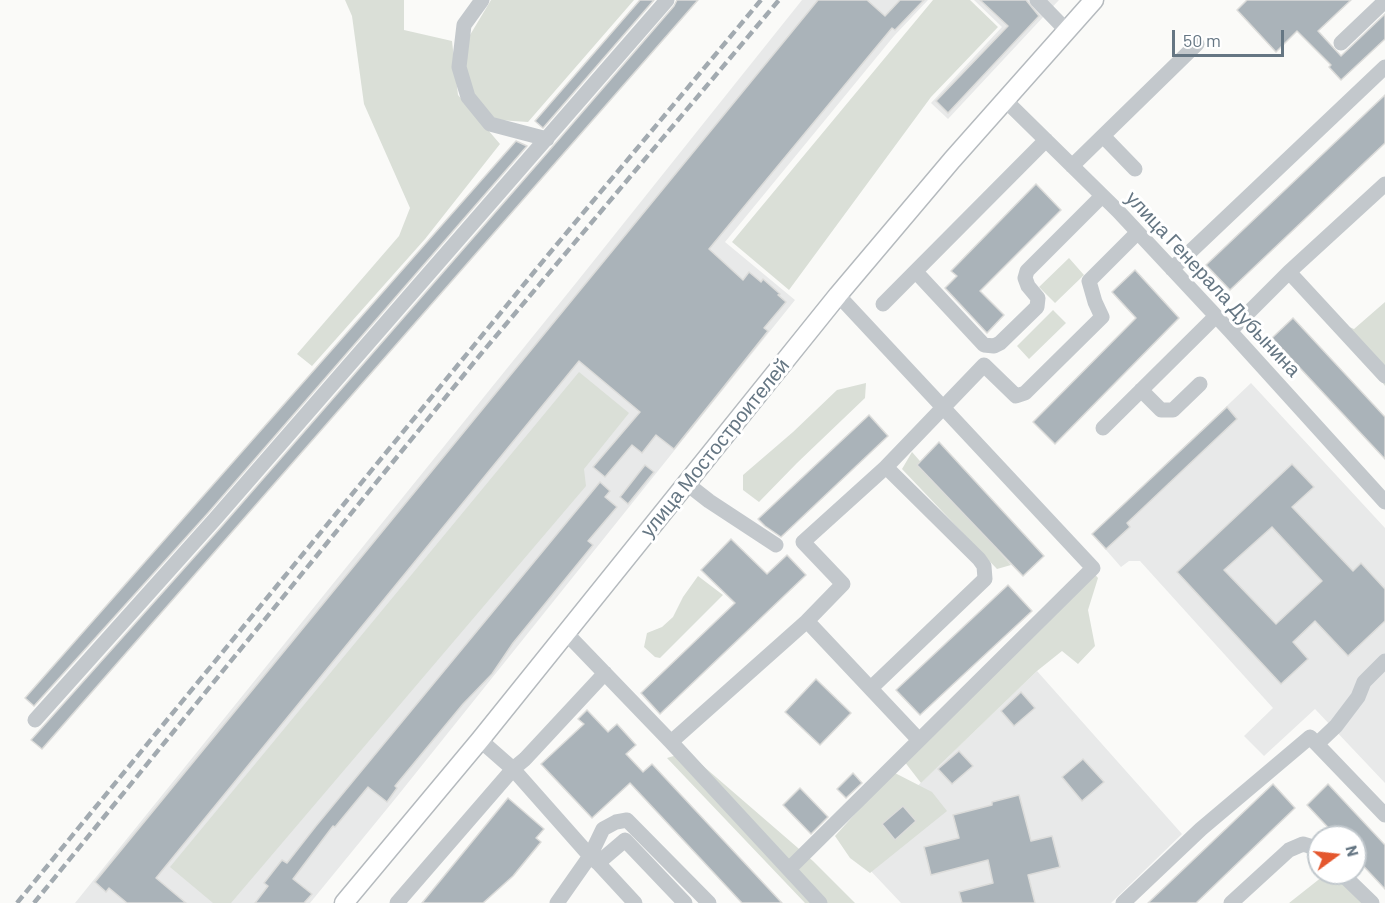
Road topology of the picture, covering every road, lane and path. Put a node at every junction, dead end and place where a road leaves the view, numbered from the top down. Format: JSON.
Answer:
{"nodes":[{"id":1,"x":482,"y":0,"type":"edge"},
{"id":2,"x":667,"y":0,"type":"edge"},
{"id":3,"x":1094,"y":0,"type":"edge"},
{"id":4,"x":1385,"y":1,"type":"edge"},
{"id":5,"x":1044,"y":2,"type":"edge"},
{"id":6,"x":1066,"y":31,"type":"junction"},
{"id":7,"x":1341,"y":43,"type":"dead end"},
{"id":8,"x":1197,"y":44,"type":"dead end"},
{"id":9,"x":1385,"y":67,"type":"edge"},
{"id":10,"x":1005,"y":100,"type":"junction"},
{"id":11,"x":1103,"y":136,"type":"junction"},
{"id":12,"x":547,"y":139,"type":"junction"},
{"id":13,"x":1046,"y":140,"type":"junction"},
{"id":14,"x":1072,"y":166,"type":"junction"},
{"id":15,"x":1135,"y":169,"type":"dead end"},
{"id":16,"x":1385,"y":184,"type":"edge"},
{"id":17,"x":1102,"y":196,"type":"junction"},
{"id":18,"x":1137,"y":233,"type":"junction"},
{"id":19,"x":1172,"y":269,"type":"junction"},
{"id":20,"x":916,"y":272,"type":"junction"},
{"id":21,"x":1289,"y":272,"type":"junction"},
{"id":22,"x":838,"y":295,"type":"junction"},
{"id":23,"x":883,"y":304,"type":"dead end"},
{"id":24,"x":1216,"y":316,"type":"junction"},
{"id":25,"x":1230,"y":331,"type":"junction"},
{"id":26,"x":1385,"y":376,"type":"edge"},
{"id":27,"x":1200,"y":384,"type":"dead end"},
{"id":28,"x":1141,"y":390,"type":"junction"},
{"id":29,"x":944,"y":408,"type":"junction"},
{"id":30,"x":1103,"y":428,"type":"dead end"},
{"id":31,"x":886,"y":467,"type":"junction"},
{"id":32,"x":686,"y":483,"type":"junction"},
{"id":33,"x":1385,"y":502,"type":"edge"},
{"id":34,"x":776,"y":545,"type":"dead end"},
{"id":35,"x":807,"y":621,"type":"junction"},
{"id":36,"x":566,"y":633,"type":"junction"},
{"id":37,"x":1385,"y":660,"type":"edge"},
{"id":38,"x":605,"y":673,"type":"junction"},
{"id":39,"x":871,"y":688,"type":"junction"},
{"id":40,"x":36,"y":720,"type":"dead end"},
{"id":41,"x":480,"y":740,"type":"junction"},
{"id":42,"x":920,"y":740,"type":"junction"},
{"id":43,"x":671,"y":742,"type":"junction"},
{"id":44,"x":1317,"y":744,"type":"junction"},
{"id":45,"x":513,"y":769,"type":"junction"},
{"id":46,"x":1385,"y":815,"type":"edge"},
{"id":47,"x":1307,"y":845,"type":"edge"},
{"id":48,"x":594,"y":860,"type":"junction"},
{"id":49,"x":789,"y":869,"type":"junction"},
{"id":50,"x":1353,"y":885,"type":"edge"},
{"id":51,"x":560,"y":902,"type":"edge"},
{"id":52,"x":344,"y":903,"type":"edge"},
{"id":53,"x":397,"y":903,"type":"edge"},
{"id":54,"x":635,"y":903,"type":"edge"},
{"id":55,"x":685,"y":903,"type":"edge"},
{"id":56,"x":709,"y":903,"type":"edge"},
{"id":57,"x":820,"y":903,"type":"edge"},
{"id":58,"x":1123,"y":903,"type":"edge"},
{"id":59,"x":1230,"y":903,"type":"edge"},
{"id":60,"x":1372,"y":903,"type":"edge"}],
"edges":[{"from":1,"to":12,"type":"street"},
{"from":2,"to":12,"type":"street"},
{"from":3,"to":6,"type":"main road","name":"улица Мостостроителей"},
{"from":4,"to":7,"type":"street"},
{"from":5,"to":6,"type":"street"},
{"from":6,"to":10,"type":"main road","name":"улица Мостостроителей"},
{"from":8,"to":11,"type":"street"},
{"from":9,"to":19,"type":"street"},
{"from":10,"to":13,"type":"street","name":"улица Генерала Дубынина"},
{"from":10,"to":22,"type":"main road","name":"улица Мостостроителей"},
{"from":11,"to":14,"type":"street"},
{"from":11,"to":15,"type":"street"},
{"from":12,"to":40,"type":"street"},
{"from":13,"to":14,"type":"street","name":"улица Генерала Дубынина"},
{"from":13,"to":20,"type":"street"},
{"from":14,"to":17,"type":"street","name":"улица Генерала Дубынина"},
{"from":16,"to":21,"type":"street"},
{"from":17,"to":18,"type":"street","name":"улица Генерала Дубынина"},
{"from":17,"to":20,"type":"street"},
{"from":18,"to":19,"type":"street","name":"улица Генерала Дубынина"},
{"from":18,"to":29,"type":"street"},
{"from":19,"to":24,"type":"street","name":"улица Генерала Дубынина"},
{"from":20,"to":23,"type":"street"},
{"from":21,"to":25,"type":"street"},
{"from":21,"to":26,"type":"street"},
{"from":22,"to":29,"type":"street"},
{"from":22,"to":32,"type":"main road","name":"улица Мостостроителей"},
{"from":24,"to":25,"type":"street","name":"улица Генерала Дубынина"},
{"from":24,"to":28,"type":"street"},
{"from":25,"to":33,"type":"street","name":"улица Генерала Дубынина"},
{"from":27,"to":28,"type":"street"},
{"from":28,"to":30,"type":"street"},
{"from":29,"to":31,"type":"street"},
{"from":29,"to":42,"type":"street"},
{"from":31,"to":35,"type":"street"},
{"from":31,"to":39,"type":"street"},
{"from":32,"to":34,"type":"street"},
{"from":32,"to":36,"type":"main road","name":"улица Мостостроителей"},
{"from":35,"to":39,"type":"street"},
{"from":35,"to":43,"type":"street"},
{"from":36,"to":38,"type":"street"},
{"from":36,"to":41,"type":"main road","name":"улица Мостостроителей"},
{"from":37,"to":44,"type":"street"},
{"from":38,"to":43,"type":"street"},
{"from":38,"to":45,"type":"street"},
{"from":39,"to":42,"type":"street"},
{"from":41,"to":45,"type":"street"},
{"from":41,"to":52,"type":"main road","name":"улица Мостостроителей"},
{"from":42,"to":49,"type":"street"},
{"from":43,"to":49,"type":"street"},
{"from":44,"to":46,"type":"street"},
{"from":44,"to":58,"type":"street"},
{"from":45,"to":48,"type":"street"},
{"from":45,"to":53,"type":"street"},
{"from":47,"to":59,"type":"street"},
{"from":48,"to":51,"type":"street"},
{"from":48,"to":54,"type":"street"},
{"from":48,"to":55,"type":"street"},
{"from":48,"to":56,"type":"street"},
{"from":49,"to":57,"type":"street"},
{"from":50,"to":60,"type":"street"}]}
